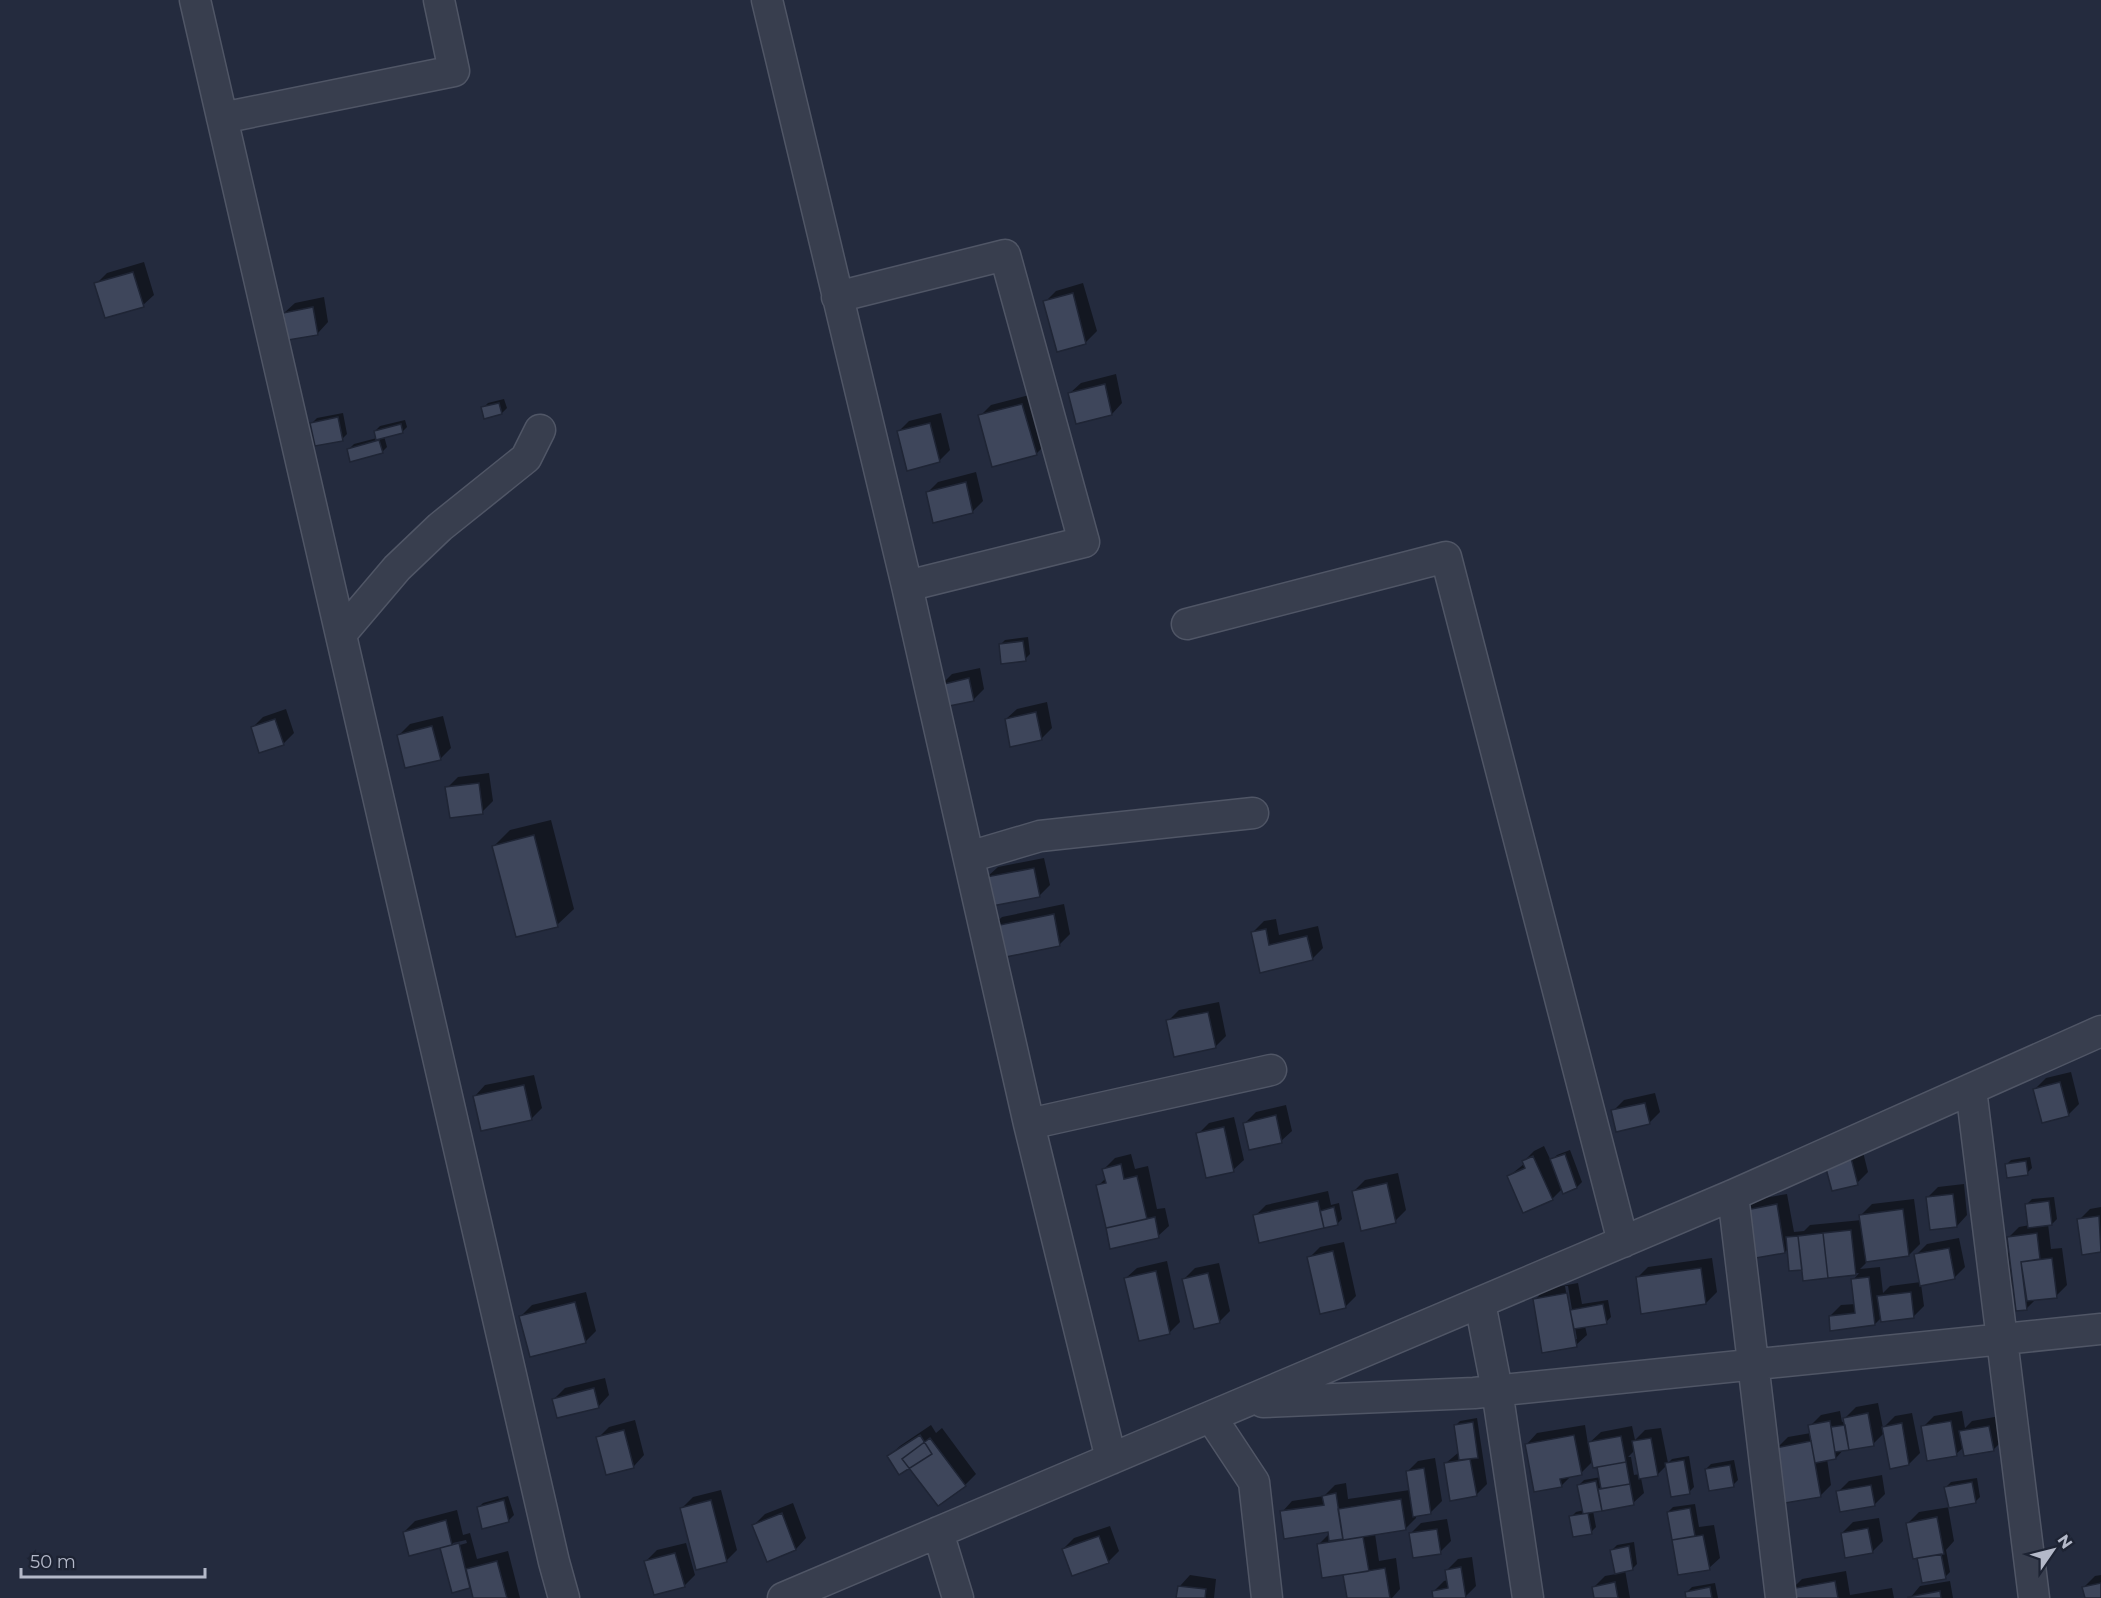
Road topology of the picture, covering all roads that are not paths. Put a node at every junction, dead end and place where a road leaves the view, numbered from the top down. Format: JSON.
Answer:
{"nodes":[{"id":1,"x":195,"y":0,"type":"edge"},
{"id":2,"x":439,"y":0,"type":"edge"},
{"id":3,"x":768,"y":0,"type":"edge"},
{"id":4,"x":222,"y":118,"type":"junction"},
{"id":5,"x":837,"y":297,"type":"junction"},
{"id":6,"x":540,"y":430,"type":"dead end"},
{"id":7,"x":907,"y":586,"type":"junction"},
{"id":8,"x":1186,"y":624,"type":"dead end"},
{"id":9,"x":340,"y":634,"type":"junction"},
{"id":10,"x":1253,"y":813,"type":"dead end"},
{"id":11,"x":969,"y":857,"type":"junction"},
{"id":12,"x":2101,"y":1032,"type":"edge"},
{"id":13,"x":1271,"y":1070,"type":"dead end"},
{"id":14,"x":1971,"y":1089,"type":"junction"},
{"id":15,"x":1029,"y":1124,"type":"junction"},
{"id":16,"x":1733,"y":1195,"type":"junction"},
{"id":17,"x":1623,"y":1242,"type":"junction"},
{"id":18,"x":1480,"y":1303,"type":"junction"},
{"id":19,"x":2101,"y":1329,"type":"edge"},
{"id":20,"x":2002,"y":1339,"type":"junction"},
{"id":21,"x":1753,"y":1364,"type":"junction"},
{"id":22,"x":1497,"y":1390,"type":"junction"},
{"id":23,"x":1242,"y":1403,"type":"junction"},
{"id":24,"x":1211,"y":1417,"type":"junction"},
{"id":25,"x":1111,"y":1459,"type":"junction"},
{"id":26,"x":938,"y":1532,"type":"junction"},
{"id":27,"x":564,"y":1598,"type":"edge"},
{"id":28,"x":783,"y":1598,"type":"edge"},
{"id":29,"x":958,"y":1598,"type":"edge"},
{"id":30,"x":1267,"y":1598,"type":"edge"},
{"id":31,"x":1528,"y":1598,"type":"edge"},
{"id":32,"x":1781,"y":1598,"type":"edge"},
{"id":33,"x":2034,"y":1598,"type":"edge"}],
"edges":[{"from":1,"to":4,"type":"street"},
{"from":2,"to":4,"type":"street"},
{"from":3,"to":5,"type":"street"},
{"from":4,"to":9,"type":"street"},
{"from":5,"to":7,"type":"street"},
{"from":5,"to":7,"type":"street"},
{"from":6,"to":9,"type":"street"},
{"from":7,"to":11,"type":"street"},
{"from":8,"to":17,"type":"street"},
{"from":9,"to":27,"type":"street"},
{"from":10,"to":11,"type":"street"},
{"from":11,"to":15,"type":"street"},
{"from":12,"to":14,"type":"street"},
{"from":13,"to":15,"type":"street"},
{"from":14,"to":16,"type":"street"},
{"from":14,"to":20,"type":"street"},
{"from":15,"to":25,"type":"street"},
{"from":16,"to":17,"type":"street"},
{"from":16,"to":21,"type":"street"},
{"from":17,"to":18,"type":"street"},
{"from":18,"to":22,"type":"street"},
{"from":18,"to":23,"type":"street"},
{"from":19,"to":20,"type":"street"},
{"from":20,"to":21,"type":"street"},
{"from":20,"to":33,"type":"street"},
{"from":21,"to":22,"type":"street"},
{"from":21,"to":32,"type":"street"},
{"from":22,"to":23,"type":"street"},
{"from":22,"to":31,"type":"street"},
{"from":23,"to":24,"type":"street"},
{"from":24,"to":25,"type":"street"},
{"from":24,"to":30,"type":"street"},
{"from":25,"to":26,"type":"street"},
{"from":26,"to":28,"type":"street"},
{"from":26,"to":29,"type":"street"}]}
